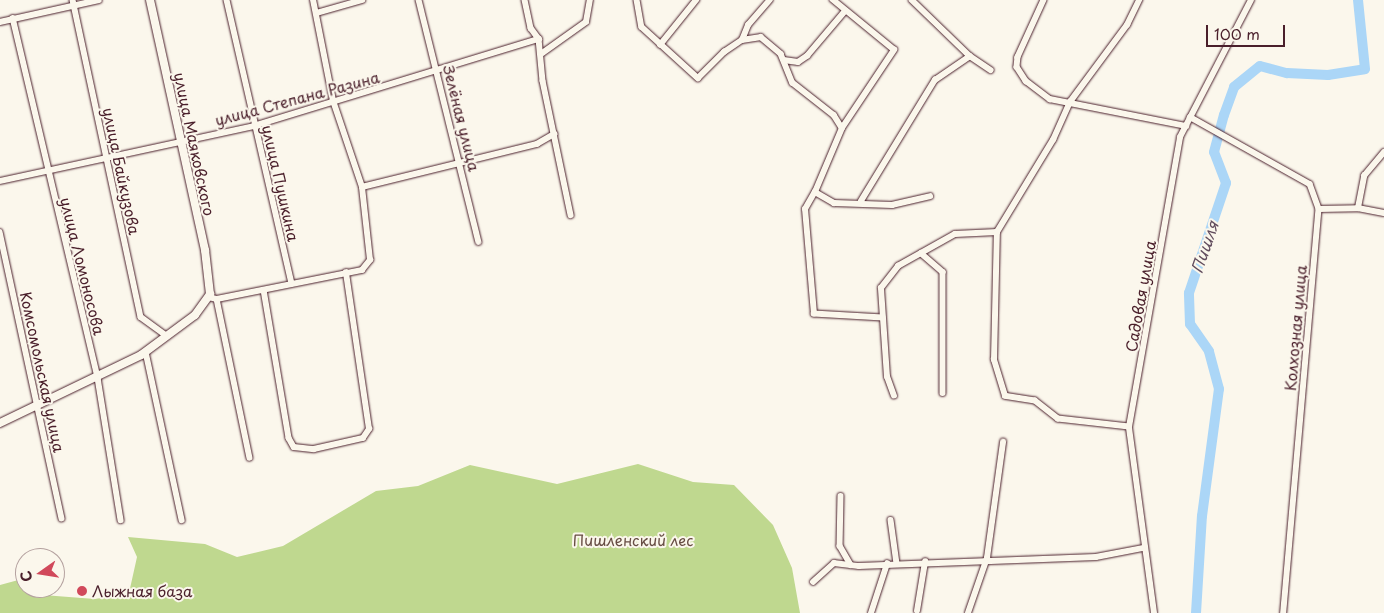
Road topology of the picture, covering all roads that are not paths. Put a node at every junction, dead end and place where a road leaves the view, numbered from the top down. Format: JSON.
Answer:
{"nodes":[{"id":1,"x":99,"y":0,"type":"edge"},
{"id":2,"x":150,"y":0,"type":"edge"},
{"id":3,"x":227,"y":0,"type":"edge"},
{"id":4,"x":313,"y":0,"type":"edge"},
{"id":5,"x":362,"y":0,"type":"edge"},
{"id":6,"x":419,"y":0,"type":"edge"},
{"id":7,"x":524,"y":0,"type":"edge"},
{"id":8,"x":590,"y":0,"type":"edge"},
{"id":9,"x":636,"y":0,"type":"edge"},
{"id":10,"x":696,"y":0,"type":"edge"},
{"id":11,"x":770,"y":0,"type":"edge"},
{"id":12,"x":833,"y":0,"type":"edge"},
{"id":13,"x":912,"y":0,"type":"edge"},
{"id":14,"x":1044,"y":0,"type":"edge"},
{"id":15,"x":1139,"y":0,"type":"edge"},
{"id":16,"x":1251,"y":0,"type":"edge"},
{"id":17,"x":73,"y":3,"type":"edge"},
{"id":18,"x":845,"y":11,"type":"junction"},
{"id":19,"x":317,"y":13,"type":"junction"},
{"id":20,"x":13,"y":18,"type":"junction"},
{"id":21,"x":0,"y":22,"type":"edge"},
{"id":22,"x":539,"y":39,"type":"junction"},
{"id":23,"x":742,"y":40,"type":"junction"},
{"id":24,"x":660,"y":45,"type":"junction"},
{"id":25,"x":541,"y":54,"type":"junction"},
{"id":26,"x":970,"y":56,"type":"junction"},
{"id":27,"x":784,"y":60,"type":"junction"},
{"id":28,"x":991,"y":70,"type":"dead end"},
{"id":29,"x":437,"y":72,"type":"junction"},
{"id":30,"x":333,"y":101,"type":"junction"},
{"id":31,"x":1070,"y":102,"type":"junction"},
{"id":32,"x":1190,"y":117,"type":"junction"},
{"id":33,"x":254,"y":126,"type":"junction"},
{"id":34,"x":1186,"y":126,"type":"junction"},
{"id":35,"x":842,"y":128,"type":"junction"},
{"id":36,"x":554,"y":134,"type":"junction"},
{"id":37,"x":180,"y":141,"type":"junction"},
{"id":38,"x":1384,"y":152,"type":"edge"},
{"id":39,"x":106,"y":157,"type":"junction"},
{"id":40,"x":461,"y":165,"type":"junction"},
{"id":41,"x":46,"y":170,"type":"junction"},
{"id":42,"x":0,"y":181,"type":"edge"},
{"id":43,"x":362,"y":187,"type":"junction"},
{"id":44,"x":815,"y":192,"type":"junction"},
{"id":45,"x":930,"y":196,"type":"dead end"},
{"id":46,"x":861,"y":201,"type":"junction"},
{"id":47,"x":1358,"y":208,"type":"junction"},
{"id":48,"x":1319,"y":209,"type":"junction"},
{"id":49,"x":1384,"y":213,"type":"edge"},
{"id":50,"x":571,"y":214,"type":"dead end"},
{"id":51,"x":0,"y":232,"type":"edge"},
{"id":52,"x":997,"y":232,"type":"junction"},
{"id":53,"x":479,"y":242,"type":"dead end"},
{"id":54,"x":921,"y":253,"type":"junction"},
{"id":55,"x":346,"y":273,"type":"junction"},
{"id":56,"x":292,"y":284,"type":"junction"},
{"id":57,"x":264,"y":290,"type":"junction"},
{"id":58,"x":212,"y":296,"type":"junction"},
{"id":59,"x":883,"y":318,"type":"junction"},
{"id":60,"x":167,"y":336,"type":"junction"},
{"id":61,"x":146,"y":352,"type":"junction"},
{"id":62,"x":98,"y":378,"type":"junction"},
{"id":63,"x":943,"y":393,"type":"dead end"},
{"id":64,"x":894,"y":396,"type":"dead end"},
{"id":65,"x":38,"y":406,"type":"junction"},
{"id":66,"x":0,"y":424,"type":"edge"},
{"id":67,"x":1130,"y":427,"type":"junction"},
{"id":68,"x":1003,"y":442,"type":"dead end"},
{"id":69,"x":250,"y":458,"type":"dead end"},
{"id":70,"x":841,"y":496,"type":"dead end"},
{"id":71,"x":62,"y":518,"type":"dead end"},
{"id":72,"x":121,"y":520,"type":"dead end"},
{"id":73,"x":182,"y":520,"type":"dead end"},
{"id":74,"x":891,"y":520,"type":"dead end"},
{"id":75,"x":1143,"y":548,"type":"junction"},
{"id":76,"x":987,"y":558,"type":"junction"},
{"id":77,"x":925,"y":562,"type":"junction"},
{"id":78,"x":887,"y":564,"type":"junction"},
{"id":79,"x":897,"y":564,"type":"junction"},
{"id":80,"x":851,"y":565,"type":"junction"},
{"id":81,"x":813,"y":582,"type":"dead end"},
{"id":82,"x":918,"y":611,"type":"dead end"},
{"id":83,"x":871,"y":613,"type":"edge"},
{"id":84,"x":968,"y":613,"type":"edge"},
{"id":85,"x":1154,"y":613,"type":"edge"},
{"id":86,"x":1284,"y":613,"type":"edge"}],
"edges":[{"from":1,"to":17,"type":"street"},
{"from":2,"to":37,"type":"street","name":"улица Маяковского"},
{"from":3,"to":33,"type":"street","name":"улица Пушкина"},
{"from":4,"to":19,"type":"street"},
{"from":5,"to":19,"type":"street"},
{"from":6,"to":29,"type":"street","name":"Зелёная улица"},
{"from":7,"to":22,"type":"street"},
{"from":8,"to":25,"type":"street"},
{"from":9,"to":24,"type":"street"},
{"from":10,"to":24,"type":"street"},
{"from":11,"to":23,"type":"street"},
{"from":12,"to":18,"type":"street"},
{"from":13,"to":26,"type":"street"},
{"from":14,"to":31,"type":"street"},
{"from":15,"to":31,"type":"street"},
{"from":16,"to":32,"type":"street","name":"Садовая улица"},
{"from":17,"to":20,"type":"street"},
{"from":17,"to":39,"type":"street","name":"улица Байкузова"},
{"from":18,"to":27,"type":"street"},
{"from":18,"to":35,"type":"street"},
{"from":19,"to":30,"type":"street"},
{"from":20,"to":21,"type":"street"},
{"from":20,"to":41,"type":"street","name":"улица Ломоносова"},
{"from":22,"to":25,"type":"street"},
{"from":22,"to":29,"type":"street","name":"улица Степана Разина"},
{"from":23,"to":24,"type":"street"},
{"from":23,"to":27,"type":"street"},
{"from":25,"to":36,"type":"street"},
{"from":26,"to":28,"type":"street"},
{"from":26,"to":46,"type":"street"},
{"from":27,"to":35,"type":"street"},
{"from":29,"to":30,"type":"street","name":"улица Степана Разина"},
{"from":29,"to":40,"type":"street","name":"Зелёная улица"},
{"from":30,"to":33,"type":"street","name":"улица Степана Разина"},
{"from":30,"to":43,"type":"street"},
{"from":31,"to":34,"type":"street"},
{"from":31,"to":52,"type":"street"},
{"from":32,"to":34,"type":"street","name":"Садовая улица"},
{"from":32,"to":48,"type":"street","name":"Колхозная улица"},
{"from":33,"to":37,"type":"street","name":"улица Степана Разина"},
{"from":33,"to":56,"type":"street","name":"улица Пушкина"},
{"from":34,"to":67,"type":"street","name":"Садовая улица"},
{"from":35,"to":44,"type":"street"},
{"from":36,"to":40,"type":"street"},
{"from":36,"to":50,"type":"street"},
{"from":37,"to":39,"type":"street","name":"улица Степана Разина"},
{"from":37,"to":58,"type":"street","name":"улица Маяковского"},
{"from":38,"to":47,"type":"street"},
{"from":39,"to":41,"type":"street","name":"улица Степана Разина"},
{"from":39,"to":60,"type":"street","name":"улица Байкузова"},
{"from":40,"to":43,"type":"street"},
{"from":40,"to":53,"type":"street","name":"Зелёная улица"},
{"from":41,"to":42,"type":"street","name":"улица Степана Разина"},
{"from":41,"to":62,"type":"street","name":"улица Ломоносова"},
{"from":43,"to":55,"type":"street"},
{"from":44,"to":46,"type":"street"},
{"from":44,"to":59,"type":"street"},
{"from":45,"to":46,"type":"street"},
{"from":47,"to":48,"type":"street"},
{"from":47,"to":49,"type":"street"},
{"from":48,"to":86,"type":"street","name":"Колхозная улица"},
{"from":51,"to":65,"type":"street","name":"Комсомольская улица"},
{"from":52,"to":54,"type":"street"},
{"from":52,"to":67,"type":"street"},
{"from":54,"to":59,"type":"street"},
{"from":54,"to":63,"type":"street"},
{"from":55,"to":56,"type":"street"},
{"from":55,"to":57,"type":"street"},
{"from":56,"to":57,"type":"street"},
{"from":57,"to":58,"type":"street"},
{"from":58,"to":60,"type":"street"},
{"from":58,"to":69,"type":"street","name":"улица Маяковского"},
{"from":59,"to":64,"type":"street"},
{"from":60,"to":61,"type":"street"},
{"from":61,"to":62,"type":"street"},
{"from":61,"to":73,"type":"street"},
{"from":62,"to":65,"type":"street"},
{"from":62,"to":72,"type":"street","name":"улица Ломоносова"},
{"from":65,"to":66,"type":"street"},
{"from":65,"to":71,"type":"street","name":"Комсомольская улица"},
{"from":67,"to":75,"type":"street","name":"Садовая улица"},
{"from":68,"to":76,"type":"street"},
{"from":70,"to":80,"type":"street"},
{"from":74,"to":79,"type":"street"},
{"from":75,"to":76,"type":"street"},
{"from":75,"to":85,"type":"street","name":"Садовая улица"},
{"from":76,"to":77,"type":"street"},
{"from":76,"to":84,"type":"street"},
{"from":77,"to":79,"type":"street"},
{"from":77,"to":82,"type":"street"},
{"from":78,"to":79,"type":"street"},
{"from":78,"to":80,"type":"street"},
{"from":78,"to":83,"type":"street"},
{"from":80,"to":81,"type":"street"}]}
